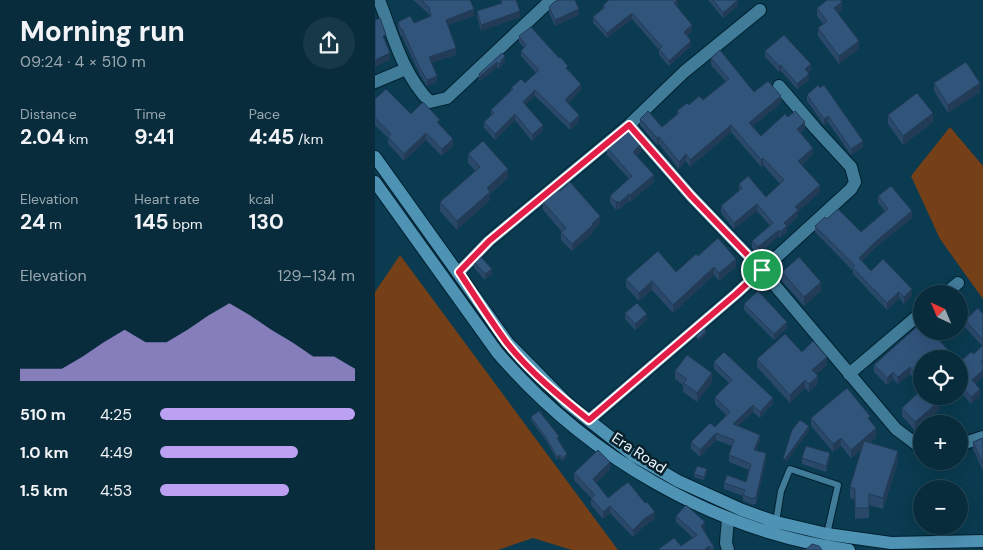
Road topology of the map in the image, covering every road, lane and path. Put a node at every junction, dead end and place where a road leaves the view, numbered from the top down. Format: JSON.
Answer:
{"nodes":[{"id":1,"x":379,"y":0,"type":"edge"},
{"id":2,"x":551,"y":0,"type":"edge"},
{"id":3,"x":760,"y":10,"type":"dead end"},
{"id":4,"x":406,"y":69,"type":"junction"},
{"id":5,"x":375,"y":82,"type":"edge"},
{"id":6,"x":779,"y":86,"type":"dead end"},
{"id":7,"x":629,"y":125,"type":"junction"},
{"id":8,"x":375,"y":156,"type":"edge"},
{"id":9,"x":375,"y":182,"type":"edge"},
{"id":10,"x":762,"y":270,"type":"junction"},
{"id":11,"x":459,"y":272,"type":"junction"},
{"id":12,"x":958,"y":283,"type":"dead end"},
{"id":13,"x":956,"y":285,"type":"edge"},
{"id":14,"x":913,"y":321,"type":"edge"},
{"id":15,"x":849,"y":374,"type":"junction"},
{"id":16,"x":589,"y":420,"type":"junction"},
{"id":17,"x":983,"y":437,"type":"edge"},
{"id":18,"x":968,"y":441,"type":"edge"},
{"id":19,"x":913,"y":442,"type":"edge"},
{"id":20,"x":652,"y":473,"type":"junction"},
{"id":21,"x":728,"y":518,"type":"junction"},
{"id":22,"x":776,"y":522,"type":"junction"},
{"id":23,"x":827,"y":534,"type":"junction"},
{"id":24,"x":983,"y":541,"type":"edge"},
{"id":25,"x":728,"y":550,"type":"edge"},
{"id":26,"x":849,"y":550,"type":"edge"}],
"edges":[{"from":1,"to":4,"type":"street"},
{"from":2,"to":4,"type":"street"},
{"from":3,"to":7,"type":"street"},
{"from":4,"to":5,"type":"street"},
{"from":6,"to":10,"type":"street"},
{"from":7,"to":10,"type":"street"},
{"from":7,"to":11,"type":"street"},
{"from":8,"to":11,"type":"main road"},
{"from":9,"to":20,"type":"main road","name":"Era Road"},
{"from":10,"to":15,"type":"street"},
{"from":10,"to":16,"type":"street"},
{"from":11,"to":16,"type":"main road"},
{"from":12,"to":13,"type":"street"},
{"from":14,"to":15,"type":"street"},
{"from":15,"to":19,"type":"street"},
{"from":16,"to":20,"type":"main road"},
{"from":17,"to":18,"type":"street"},
{"from":20,"to":21,"type":"main road","name":"Era Road"},
{"from":20,"to":22,"type":"main road"},
{"from":21,"to":25,"type":"street"},
{"from":21,"to":26,"type":"main road","name":"Era Road"},
{"from":22,"to":23,"type":"main road"},
{"from":22,"to":23,"type":"lane"},
{"from":23,"to":24,"type":"main road"}]}
